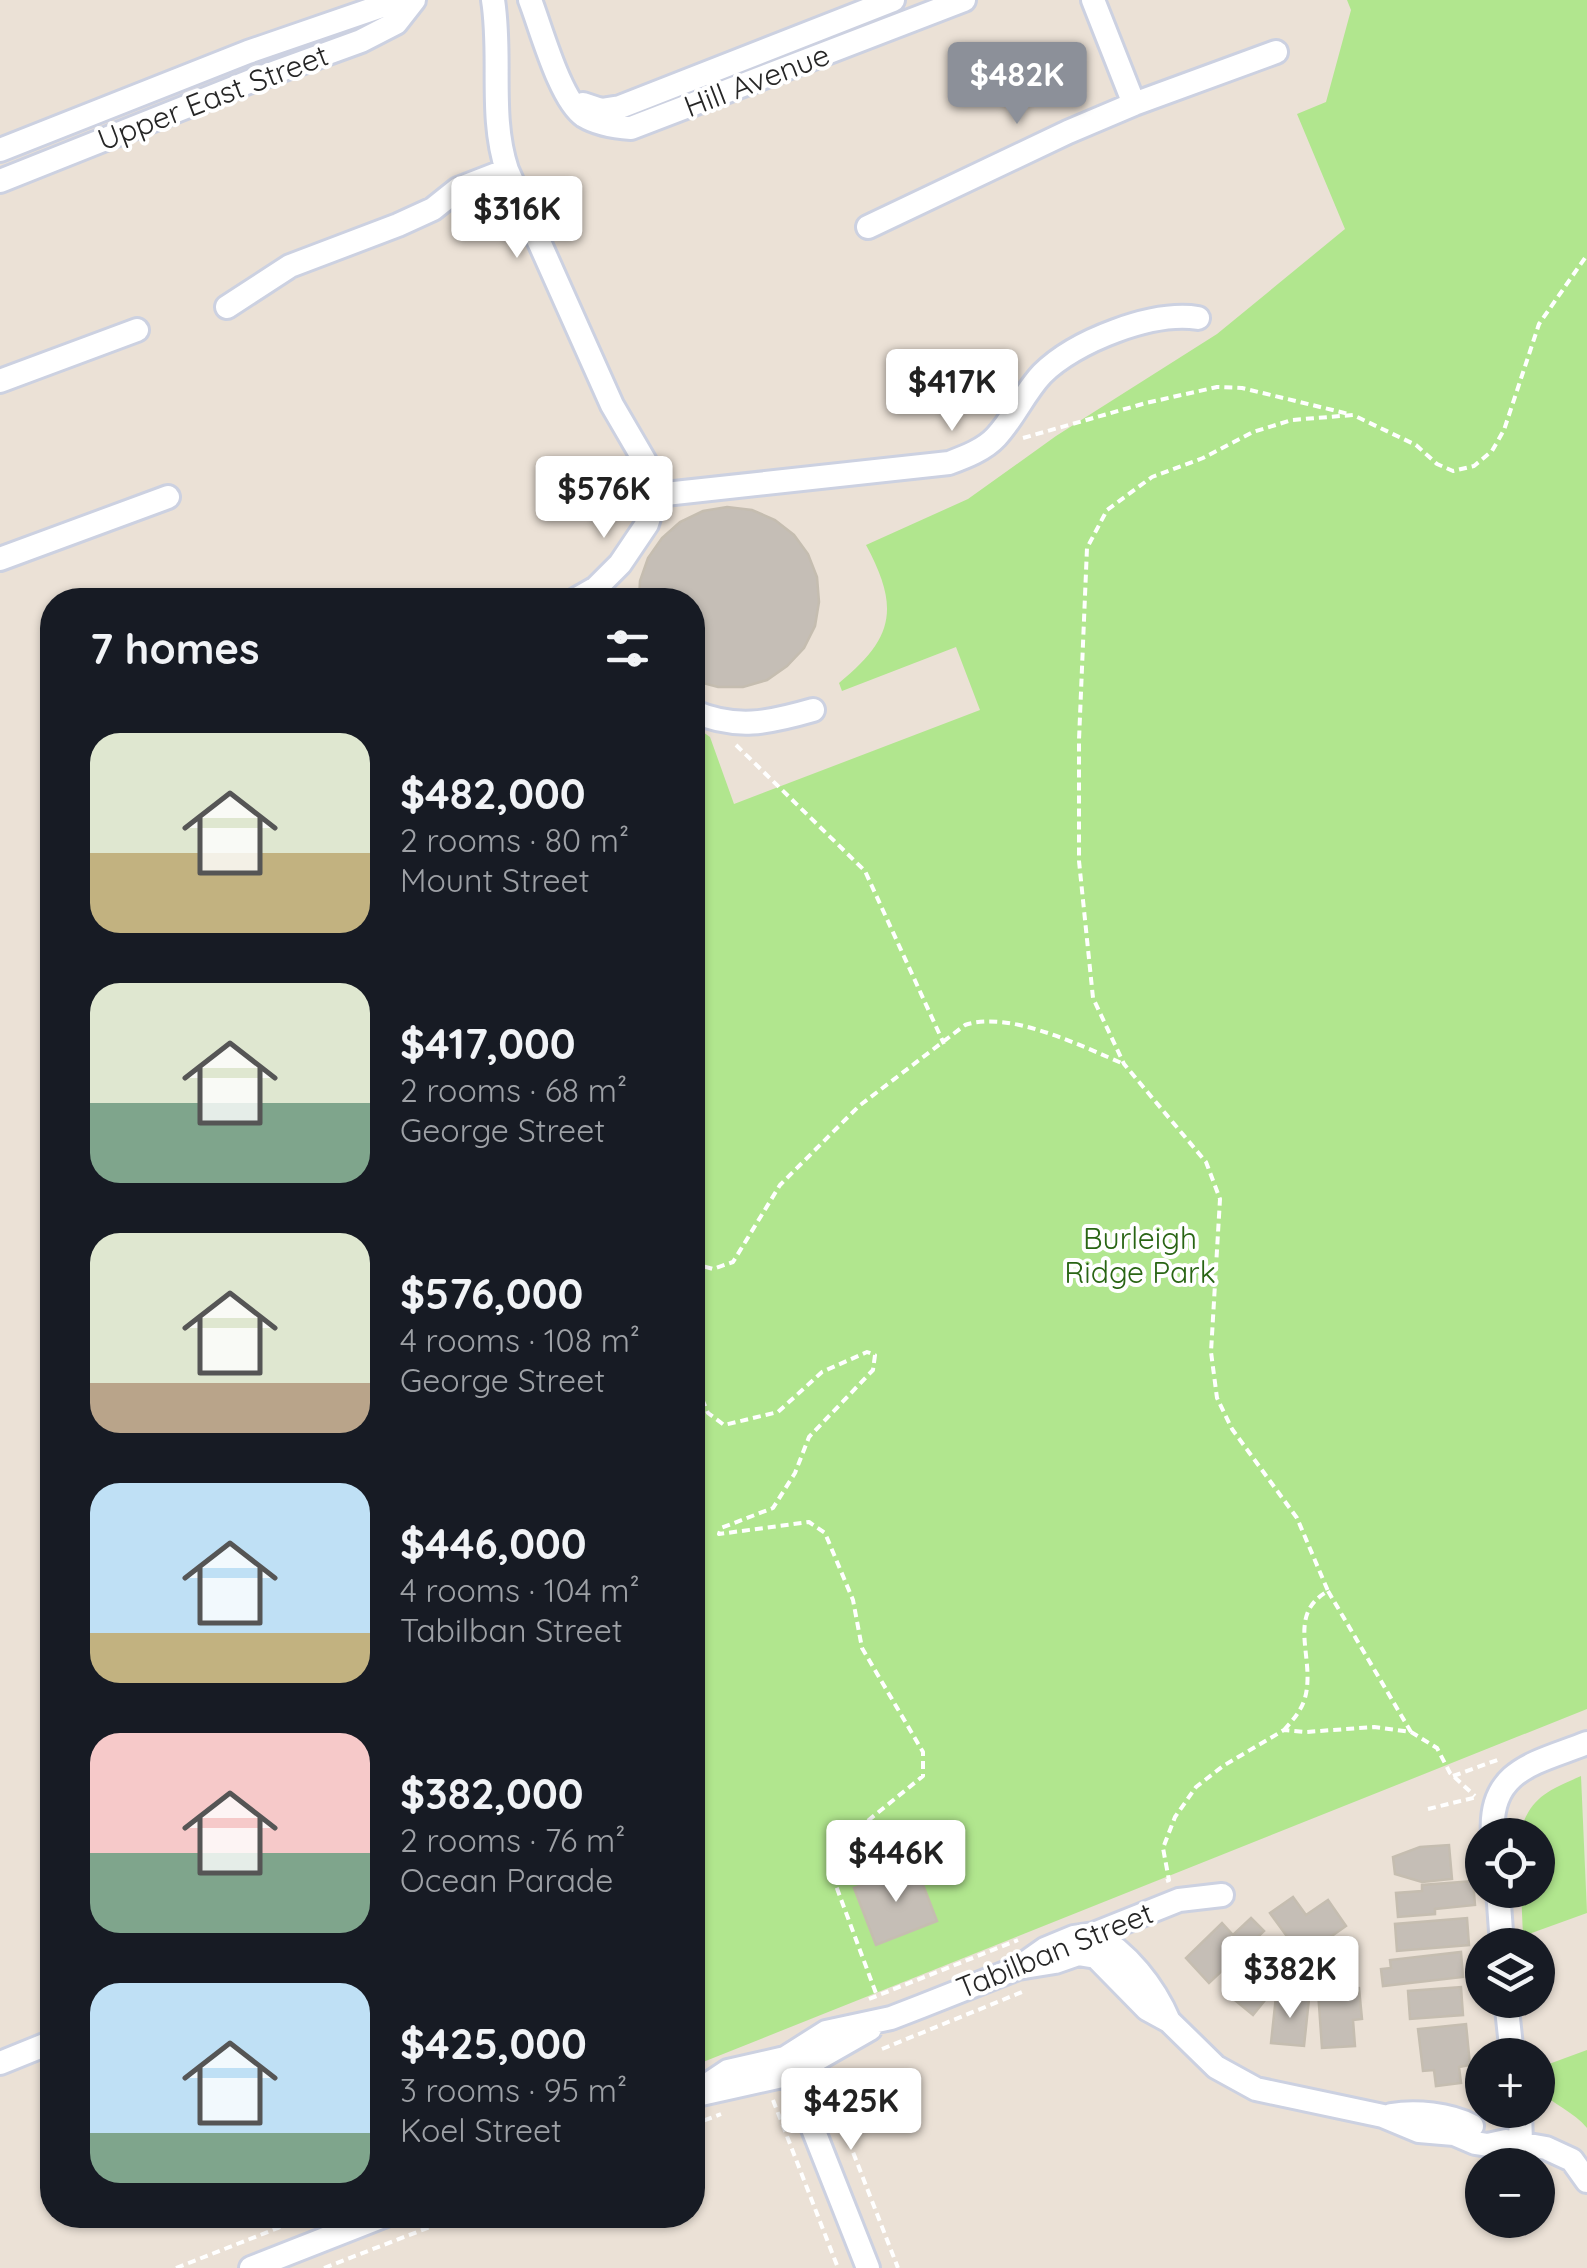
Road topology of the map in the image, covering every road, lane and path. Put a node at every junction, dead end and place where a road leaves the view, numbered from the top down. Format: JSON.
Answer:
{"nodes":[{"id":1,"x":398,"y":0,"type":"edge"},
{"id":2,"x":414,"y":0,"type":"edge"},
{"id":3,"x":493,"y":0,"type":"edge"},
{"id":4,"x":530,"y":0,"type":"edge"},
{"id":5,"x":893,"y":0,"type":"edge"},
{"id":6,"x":964,"y":0,"type":"edge"},
{"id":7,"x":1093,"y":0,"type":"edge"},
{"id":8,"x":1276,"y":52,"type":"dead end"},
{"id":9,"x":563,"y":84,"type":"junction"},
{"id":10,"x":1134,"y":104,"type":"junction"},
{"id":11,"x":0,"y":150,"type":"edge"},
{"id":12,"x":507,"y":170,"type":"junction"},
{"id":13,"x":0,"y":181,"type":"edge"},
{"id":14,"x":868,"y":227,"type":"dead end"},
{"id":15,"x":1587,"y":255,"type":"edge"},
{"id":16,"x":227,"y":307,"type":"dead end"},
{"id":17,"x":1198,"y":318,"type":"dead end"},
{"id":18,"x":137,"y":330,"type":"dead end"},
{"id":19,"x":0,"y":381,"type":"edge"},
{"id":20,"x":1353,"y":415,"type":"junction"},
{"id":21,"x":1022,"y":438,"type":"dead end"},
{"id":22,"x":656,"y":495,"type":"junction"},
{"id":23,"x":168,"y":497,"type":"dead end"},
{"id":24,"x":0,"y":558,"type":"edge"},
{"id":25,"x":604,"y":588,"type":"edge"},
{"id":26,"x":813,"y":710,"type":"dead end"},
{"id":27,"x":705,"y":717,"type":"edge"},
{"id":28,"x":715,"y":721,"type":"junction"},
{"id":29,"x":944,"y":1044,"type":"junction"},
{"id":30,"x":1124,"y":1064,"type":"junction"},
{"id":31,"x":705,"y":1267,"type":"edge"},
{"id":32,"x":705,"y":1406,"type":"edge"},
{"id":33,"x":1328,"y":1591,"type":"junction"},
{"id":34,"x":1284,"y":1730,"type":"junction"},
{"id":35,"x":1411,"y":1732,"type":"junction"},
{"id":36,"x":1587,"y":1743,"type":"edge"},
{"id":37,"x":1492,"y":1762,"type":"dead end"},
{"id":38,"x":1453,"y":1776,"type":"junction"},
{"id":39,"x":1488,"y":1794,"type":"junction"},
{"id":40,"x":1428,"y":1809,"type":"dead end"},
{"id":41,"x":1494,"y":1818,"type":"edge"},
{"id":42,"x":1169,"y":1880,"type":"dead end"},
{"id":43,"x":1222,"y":1895,"type":"dead end"},
{"id":44,"x":1091,"y":1944,"type":"junction"},
{"id":45,"x":1023,"y":1992,"type":"dead end"},
{"id":46,"x":877,"y":1996,"type":"dead end"},
{"id":47,"x":40,"y":2047,"type":"edge"},
{"id":48,"x":881,"y":2049,"type":"dead end"},
{"id":49,"x":0,"y":2063,"type":"edge"},
{"id":50,"x":788,"y":2066,"type":"junction"},
{"id":51,"x":826,"y":2072,"type":"dead end"},
{"id":52,"x":705,"y":2091,"type":"edge"},
{"id":53,"x":771,"y":2094,"type":"dead end"},
{"id":54,"x":1517,"y":2128,"type":"edge"},
{"id":55,"x":1514,"y":2143,"type":"junction"},
{"id":56,"x":1587,"y":2181,"type":"edge"},
{"id":57,"x":279,"y":2228,"type":"edge"},
{"id":58,"x":353,"y":2228,"type":"edge"},
{"id":59,"x":427,"y":2228,"type":"edge"},
{"id":60,"x":176,"y":2268,"type":"edge"},
{"id":61,"x":250,"y":2268,"type":"edge"},
{"id":62,"x":324,"y":2268,"type":"edge"},
{"id":63,"x":838,"y":2268,"type":"edge"},
{"id":64,"x":868,"y":2268,"type":"edge"},
{"id":65,"x":898,"y":2268,"type":"edge"}],
"edges":[{"from":1,"to":11,"type":"street","name":"Upper East Street"},
{"from":2,"to":13,"type":"street","name":"Upper East Street"},
{"from":3,"to":12,"type":"street"},
{"from":4,"to":9,"type":"street","name":"Hill Avenue"},
{"from":5,"to":9,"type":"street","name":"Hill Avenue"},
{"from":6,"to":9,"type":"street","name":"Hill Avenue"},
{"from":7,"to":10,"type":"street"},
{"from":8,"to":10,"type":"street"},
{"from":10,"to":14,"type":"street"},
{"from":12,"to":16,"type":"street"},
{"from":12,"to":22,"type":"street"},
{"from":15,"to":20,"type":"path"},
{"from":17,"to":22,"type":"street"},
{"from":18,"to":19,"type":"street"},
{"from":20,"to":21,"type":"path"},
{"from":20,"to":30,"type":"path"},
{"from":22,"to":25,"type":"street"},
{"from":23,"to":24,"type":"street"},
{"from":26,"to":28,"type":"street"},
{"from":27,"to":28,"type":"street"},
{"from":28,"to":29,"type":"path"},
{"from":29,"to":30,"type":"path"},
{"from":29,"to":31,"type":"path"},
{"from":30,"to":33,"type":"path"},
{"from":32,"to":46,"type":"path"},
{"from":33,"to":34,"type":"path"},
{"from":33,"to":35,"type":"path"},
{"from":34,"to":35,"type":"path"},
{"from":34,"to":42,"type":"path"},
{"from":35,"to":38,"type":"path"},
{"from":36,"to":39,"type":"street"},
{"from":37,"to":38,"type":"path"},
{"from":38,"to":39,"type":"path"},
{"from":39,"to":40,"type":"path"},
{"from":39,"to":41,"type":"street"},
{"from":43,"to":44,"type":"street","name":"Tabilban Street"},
{"from":44,"to":50,"type":"street","name":"Tabilban Street"},
{"from":44,"to":55,"type":"street"},
{"from":45,"to":48,"type":"path","name":"Tabilban Street"},
{"from":47,"to":49,"type":"street"},
{"from":50,"to":52,"type":"street","name":"Tabilban Street"},
{"from":50,"to":64,"type":"street"},
{"from":51,"to":65,"type":"path"},
{"from":53,"to":63,"type":"path"},
{"from":54,"to":55,"type":"street"},
{"from":55,"to":56,"type":"street"},
{"from":57,"to":60,"type":"path"},
{"from":58,"to":61,"type":"street"},
{"from":59,"to":62,"type":"path"}]}
